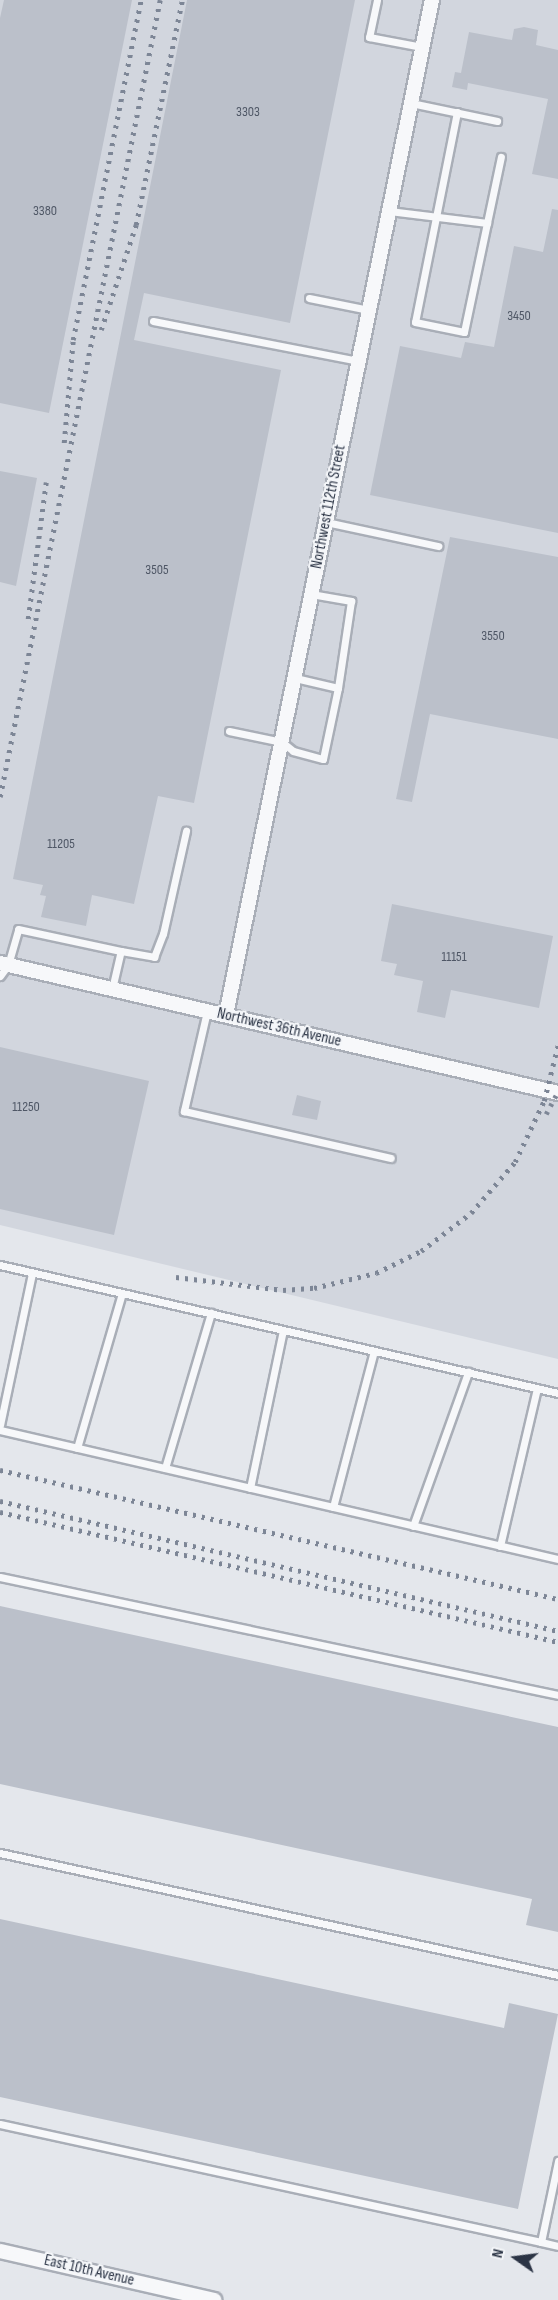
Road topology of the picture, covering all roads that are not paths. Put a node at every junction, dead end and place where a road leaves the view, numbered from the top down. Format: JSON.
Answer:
{"nodes":[{"id":1,"x":377,"y":0,"type":"edge"},
{"id":2,"x":432,"y":0,"type":"edge"},
{"id":3,"x":422,"y":47,"type":"junction"},
{"id":4,"x":411,"y":103,"type":"junction"},
{"id":5,"x":457,"y":112,"type":"junction"},
{"id":6,"x":497,"y":121,"type":"dead end"},
{"id":7,"x":501,"y":157,"type":"dead end"},
{"id":8,"x":389,"y":211,"type":"junction"},
{"id":9,"x":437,"y":214,"type":"junction"},
{"id":10,"x":487,"y":223,"type":"junction"},
{"id":11,"x":309,"y":298,"type":"dead end"},
{"id":12,"x":369,"y":310,"type":"junction"},
{"id":13,"x":153,"y":321,"type":"dead end"},
{"id":14,"x":358,"y":362,"type":"junction"},
{"id":15,"x":326,"y":522,"type":"junction"},
{"id":16,"x":438,"y":546,"type":"dead end"},
{"id":17,"x":311,"y":594,"type":"junction"},
{"id":18,"x":295,"y":678,"type":"junction"},
{"id":19,"x":338,"y":688,"type":"junction"},
{"id":20,"x":229,"y":731,"type":"dead end"},
{"id":21,"x":282,"y":742,"type":"junction"},
{"id":22,"x":186,"y":831,"type":"dead end"},
{"id":23,"x":121,"y":951,"type":"junction"},
{"id":24,"x":3,"y":968,"type":"edge"},
{"id":25,"x":112,"y":988,"type":"junction"},
{"id":26,"x":207,"y":1011,"type":"junction"},
{"id":27,"x":226,"y":1015,"type":"junction"},
{"id":28,"x":558,"y":1094,"type":"edge"},
{"id":29,"x":391,"y":1158,"type":"dead end"},
{"id":30,"x":0,"y":1265,"type":"edge"},
{"id":31,"x":32,"y":1273,"type":"junction"},
{"id":32,"x":122,"y":1293,"type":"junction"},
{"id":33,"x":211,"y":1313,"type":"junction"},
{"id":34,"x":283,"y":1330,"type":"junction"},
{"id":35,"x":374,"y":1350,"type":"junction"},
{"id":36,"x":468,"y":1372,"type":"junction"},
{"id":37,"x":537,"y":1388,"type":"junction"},
{"id":38,"x":558,"y":1393,"type":"edge"},
{"id":39,"x":0,"y":1425,"type":"edge"},
{"id":40,"x":0,"y":1430,"type":"edge"},
{"id":41,"x":77,"y":1448,"type":"junction"},
{"id":42,"x":165,"y":1468,"type":"junction"},
{"id":43,"x":250,"y":1488,"type":"junction"},
{"id":44,"x":333,"y":1507,"type":"junction"},
{"id":45,"x":413,"y":1526,"type":"junction"},
{"id":46,"x":500,"y":1546,"type":"junction"},
{"id":47,"x":558,"y":1559,"type":"edge"},
{"id":48,"x":0,"y":1577,"type":"edge"},
{"id":49,"x":558,"y":1695,"type":"edge"},
{"id":50,"x":0,"y":1853,"type":"edge"},
{"id":51,"x":558,"y":1975,"type":"edge"},
{"id":52,"x":0,"y":2124,"type":"edge"},
{"id":53,"x":558,"y":2161,"type":"edge"},
{"id":54,"x":542,"y":2242,"type":"junction"},
{"id":55,"x":558,"y":2246,"type":"edge"},
{"id":56,"x":0,"y":2251,"type":"edge"},
{"id":57,"x":214,"y":2300,"type":"edge"}],
"edges":[{"from":1,"to":3,"type":"lane"},
{"from":2,"to":3,"type":"street","name":"Northwest 112th Street"},
{"from":3,"to":4,"type":"street","name":"Northwest 112th Street"},
{"from":4,"to":5,"type":"lane"},
{"from":4,"to":8,"type":"street","name":"Northwest 112th Street"},
{"from":5,"to":6,"type":"lane"},
{"from":5,"to":9,"type":"lane"},
{"from":7,"to":10,"type":"lane"},
{"from":8,"to":9,"type":"lane"},
{"from":8,"to":12,"type":"street","name":"Northwest 112th Street"},
{"from":9,"to":10,"type":"lane"},
{"from":9,"to":10,"type":"lane"},
{"from":11,"to":12,"type":"lane"},
{"from":12,"to":14,"type":"street","name":"Northwest 112th Street"},
{"from":13,"to":14,"type":"lane"},
{"from":14,"to":15,"type":"street","name":"Northwest 112th Street"},
{"from":15,"to":16,"type":"lane"},
{"from":15,"to":17,"type":"street","name":"Northwest 112th Street"},
{"from":17,"to":18,"type":"street","name":"Northwest 112th Street"},
{"from":17,"to":19,"type":"lane"},
{"from":18,"to":19,"type":"lane"},
{"from":18,"to":21,"type":"street","name":"Northwest 112th Street"},
{"from":19,"to":21,"type":"lane"},
{"from":20,"to":21,"type":"lane"},
{"from":21,"to":27,"type":"street","name":"Northwest 112th Street"},
{"from":22,"to":23,"type":"lane"},
{"from":23,"to":24,"type":"lane"},
{"from":23,"to":25,"type":"lane"},
{"from":24,"to":25,"type":"street","name":"Northwest 36th Avenue"},
{"from":25,"to":26,"type":"street","name":"Northwest 36th Avenue"},
{"from":26,"to":27,"type":"street","name":"Northwest 36th Avenue"},
{"from":26,"to":29,"type":"lane"},
{"from":27,"to":28,"type":"street","name":"Northwest 36th Avenue"},
{"from":30,"to":31,"type":"lane"},
{"from":31,"to":32,"type":"lane"},
{"from":31,"to":39,"type":"lane"},
{"from":32,"to":33,"type":"lane"},
{"from":32,"to":41,"type":"lane"},
{"from":33,"to":34,"type":"lane"},
{"from":33,"to":42,"type":"lane"},
{"from":34,"to":35,"type":"lane"},
{"from":34,"to":43,"type":"lane"},
{"from":35,"to":36,"type":"lane"},
{"from":35,"to":44,"type":"lane"},
{"from":36,"to":37,"type":"lane"},
{"from":36,"to":45,"type":"lane"},
{"from":37,"to":38,"type":"lane"},
{"from":37,"to":46,"type":"lane"},
{"from":40,"to":41,"type":"lane"},
{"from":41,"to":42,"type":"lane"},
{"from":42,"to":43,"type":"lane"},
{"from":43,"to":44,"type":"lane"},
{"from":44,"to":45,"type":"lane"},
{"from":45,"to":46,"type":"lane"},
{"from":46,"to":47,"type":"lane"},
{"from":48,"to":49,"type":"lane"},
{"from":50,"to":51,"type":"lane"},
{"from":52,"to":54,"type":"lane"},
{"from":53,"to":54,"type":"lane"},
{"from":54,"to":55,"type":"lane"},
{"from":56,"to":57,"type":"street","name":"East 10th Avenue"}]}
